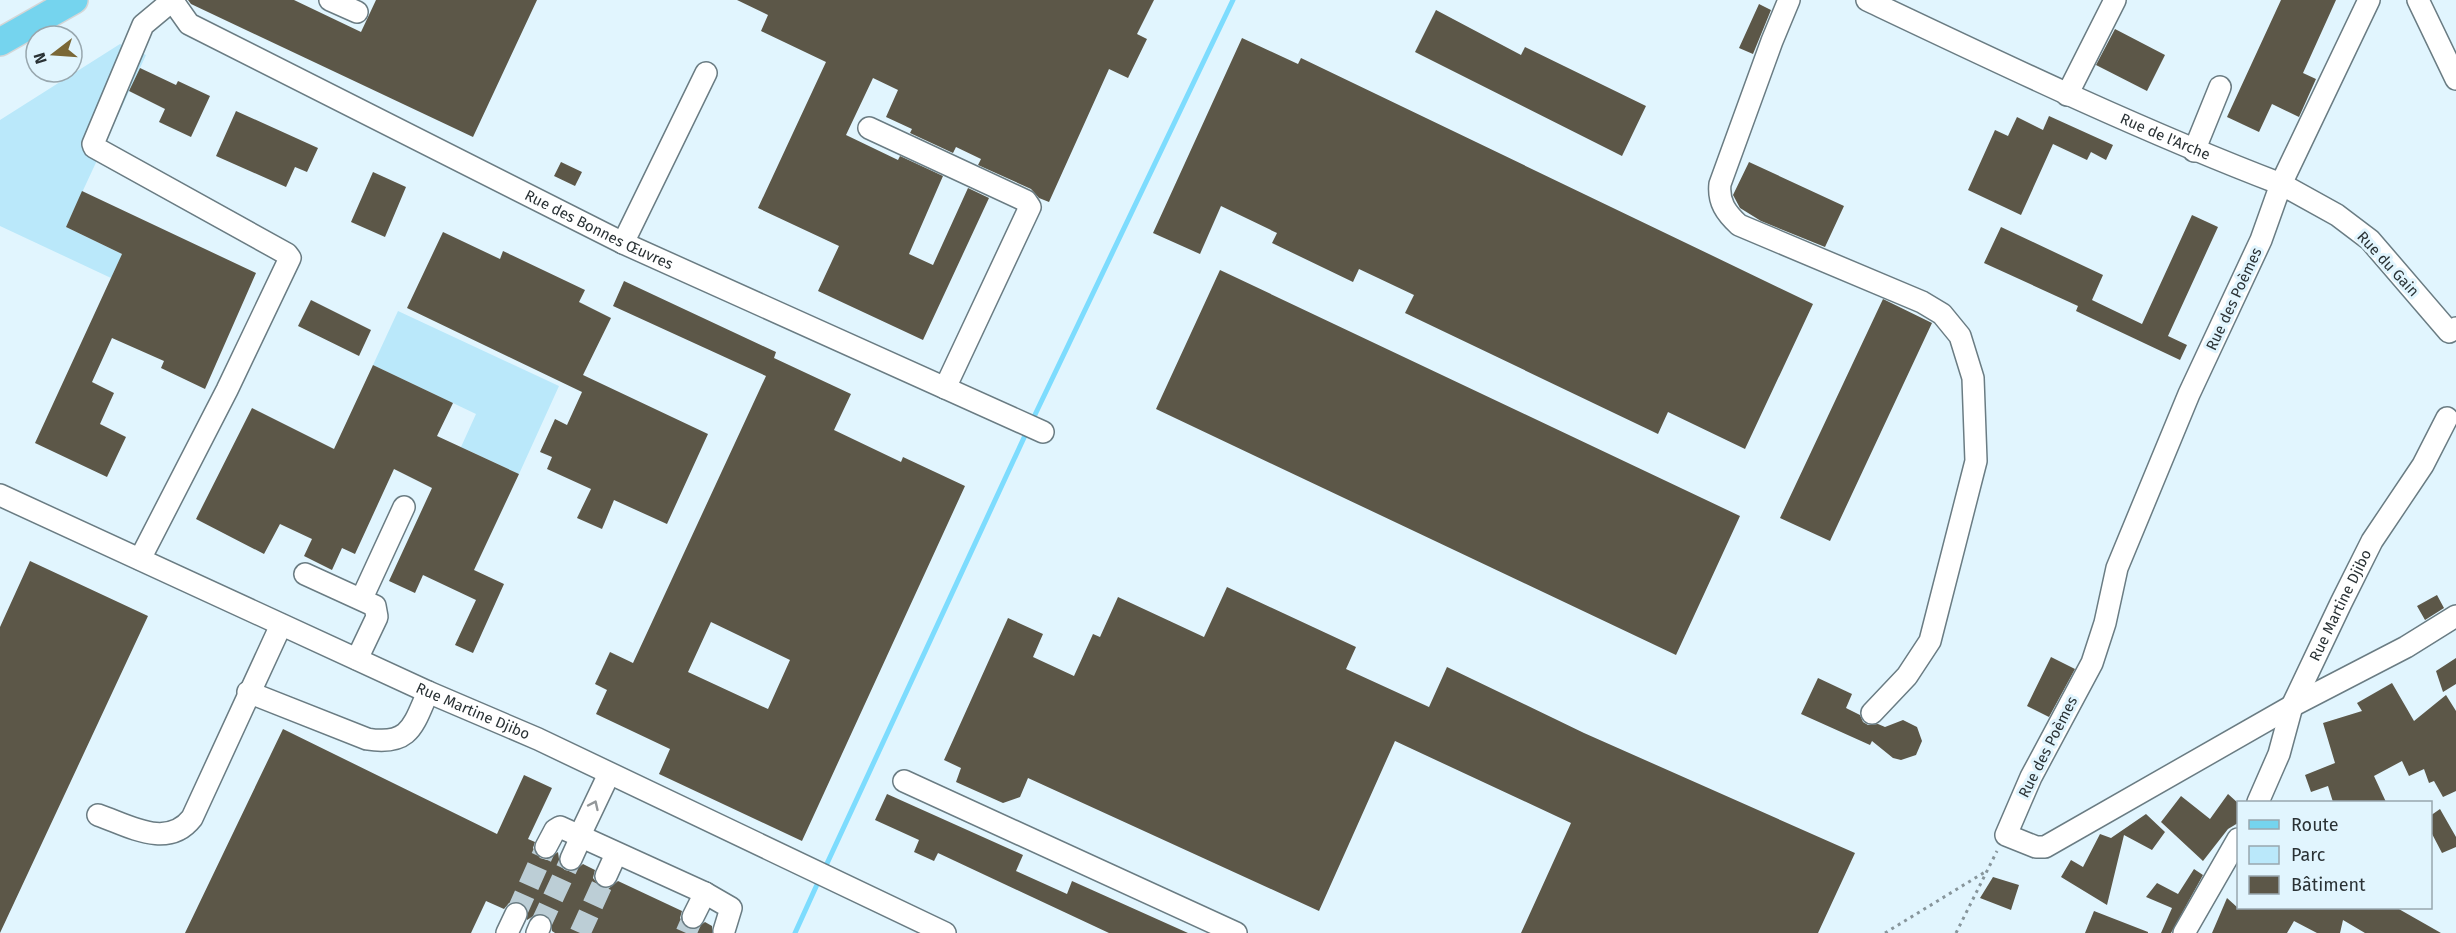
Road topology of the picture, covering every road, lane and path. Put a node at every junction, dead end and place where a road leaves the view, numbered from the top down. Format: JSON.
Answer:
{"nodes":[{"id":1,"x":172,"y":0,"type":"edge"},
{"id":2,"x":330,"y":0,"type":"edge"},
{"id":3,"x":1789,"y":0,"type":"edge"},
{"id":4,"x":1867,"y":0,"type":"edge"},
{"id":5,"x":2115,"y":0,"type":"edge"},
{"id":6,"x":2369,"y":0,"type":"edge"},
{"id":7,"x":2418,"y":0,"type":"edge"},
{"id":8,"x":63,"y":2,"type":"edge"},
{"id":9,"x":357,"y":12,"type":"dead end"},
{"id":10,"x":0,"y":42,"type":"edge"},
{"id":11,"x":706,"y":73,"type":"dead end"},
{"id":12,"x":2456,"y":79,"type":"edge"},
{"id":13,"x":2220,"y":87,"type":"dead end"},
{"id":14,"x":2067,"y":94,"type":"junction"},
{"id":15,"x":869,"y":128,"type":"dead end"},
{"id":16,"x":2194,"y":151,"type":"junction"},
{"id":17,"x":2281,"y":184,"type":"junction"},
{"id":18,"x":623,"y":243,"type":"junction"},
{"id":19,"x":2456,"y":328,"type":"edge"},
{"id":20,"x":945,"y":388,"type":"junction"},
{"id":21,"x":2447,"y":418,"type":"dead end"},
{"id":22,"x":1043,"y":432,"type":"dead end"},
{"id":23,"x":0,"y":495,"type":"edge"},
{"id":24,"x":404,"y":507,"type":"dead end"},
{"id":25,"x":140,"y":559,"type":"junction"},
{"id":26,"x":305,"y":574,"type":"dead end"},
{"id":27,"x":362,"y":598,"type":"junction"},
{"id":28,"x":2456,"y":616,"type":"edge"},
{"id":29,"x":281,"y":625,"type":"junction"},
{"id":30,"x":357,"y":659,"type":"junction"},
{"id":31,"x":248,"y":692,"type":"junction"},
{"id":32,"x":428,"y":692,"type":"junction"},
{"id":33,"x":2292,"y":706,"type":"junction"},
{"id":34,"x":1872,"y":713,"type":"dead end"},
{"id":35,"x":609,"y":774,"type":"junction"},
{"id":36,"x":904,"y":781,"type":"dead end"},
{"id":37,"x":2258,"y":801,"type":"edge"},
{"id":38,"x":98,"y":814,"type":"dead end"},
{"id":39,"x":2006,"y":835,"type":"junction"},
{"id":40,"x":580,"y":837,"type":"junction"},
{"id":41,"x":2237,"y":841,"type":"edge"},
{"id":42,"x":546,"y":847,"type":"tunnel mouth"},
{"id":43,"x":616,"y":854,"type":"junction"},
{"id":44,"x":571,"y":859,"type":"tunnel mouth"},
{"id":45,"x":1984,"y":872,"type":"junction"},
{"id":46,"x":606,"y":876,"type":"tunnel mouth"},
{"id":47,"x":705,"y":893,"type":"junction"},
{"id":48,"x":693,"y":917,"type":"tunnel mouth"},
{"id":49,"x":1194,"y":924,"type":"edge"},
{"id":50,"x":723,"y":931,"type":"dead end"},
{"id":51,"x":945,"y":933,"type":"edge"},
{"id":52,"x":1236,"y":933,"type":"edge"},
{"id":53,"x":1885,"y":933,"type":"edge"},
{"id":54,"x":1956,"y":933,"type":"edge"},
{"id":55,"x":2184,"y":933,"type":"edge"}],
"edges":[{"from":1,"to":18,"type":"street","name":"Rue des Bonnes Œuvres"},
{"from":1,"to":25,"type":"street"},
{"from":2,"to":9,"type":"street"},
{"from":3,"to":34,"type":"street"},
{"from":4,"to":14,"type":"street","name":"Rue de l'Arche"},
{"from":5,"to":14,"type":"street"},
{"from":6,"to":17,"type":"street"},
{"from":7,"to":12,"type":"street"},
{"from":8,"to":10,"type":"main road"},
{"from":11,"to":18,"type":"street"},
{"from":13,"to":16,"type":"street"},
{"from":14,"to":16,"type":"street","name":"Rue de l'Arche"},
{"from":15,"to":20,"type":"street"},
{"from":16,"to":17,"type":"street","name":"Rue de l'Arche"},
{"from":17,"to":19,"type":"street","name":"Rue du Gain"},
{"from":17,"to":39,"type":"street","name":"Rue des Poèmes"},
{"from":18,"to":20,"type":"street","name":"Rue des Bonnes Œuvres"},
{"from":20,"to":22,"type":"street","name":"Rue des Bonnes Œuvres"},
{"from":21,"to":33,"type":"street","name":"Rue Martine Djibo"},
{"from":23,"to":25,"type":"street","name":"Rue Martine Djibo"},
{"from":24,"to":27,"type":"street"},
{"from":25,"to":29,"type":"street","name":"Rue Martine Djibo"},
{"from":26,"to":27,"type":"street"},
{"from":27,"to":30,"type":"street"},
{"from":28,"to":33,"type":"street"},
{"from":29,"to":30,"type":"street","name":"Rue Martine Djibo"},
{"from":29,"to":31,"type":"street"},
{"from":30,"to":32,"type":"street","name":"Rue Martine Djibo"},
{"from":31,"to":32,"type":"street"},
{"from":31,"to":38,"type":"street"},
{"from":32,"to":35,"type":"street","name":"Rue Martine Djibo"},
{"from":33,"to":37,"type":"street","name":"Rue Martine Djibo"},
{"from":33,"to":39,"type":"street"},
{"from":40,"to":35,"type":"street","one_way":true},
{"from":35,"to":51,"type":"street","name":"Rue Martine Djibo"},
{"from":36,"to":49,"type":"street"},
{"from":39,"to":45,"type":"path"},
{"from":40,"to":42,"type":"street"},
{"from":40,"to":43,"type":"street"},
{"from":40,"to":44,"type":"street"},
{"from":41,"to":55,"type":"street"},
{"from":43,"to":46,"type":"street"},
{"from":43,"to":47,"type":"street"},
{"from":45,"to":53,"type":"path"},
{"from":45,"to":54,"type":"path"},
{"from":47,"to":48,"type":"street"},
{"from":47,"to":50,"type":"street"},
{"from":49,"to":52,"type":"street"}]}
